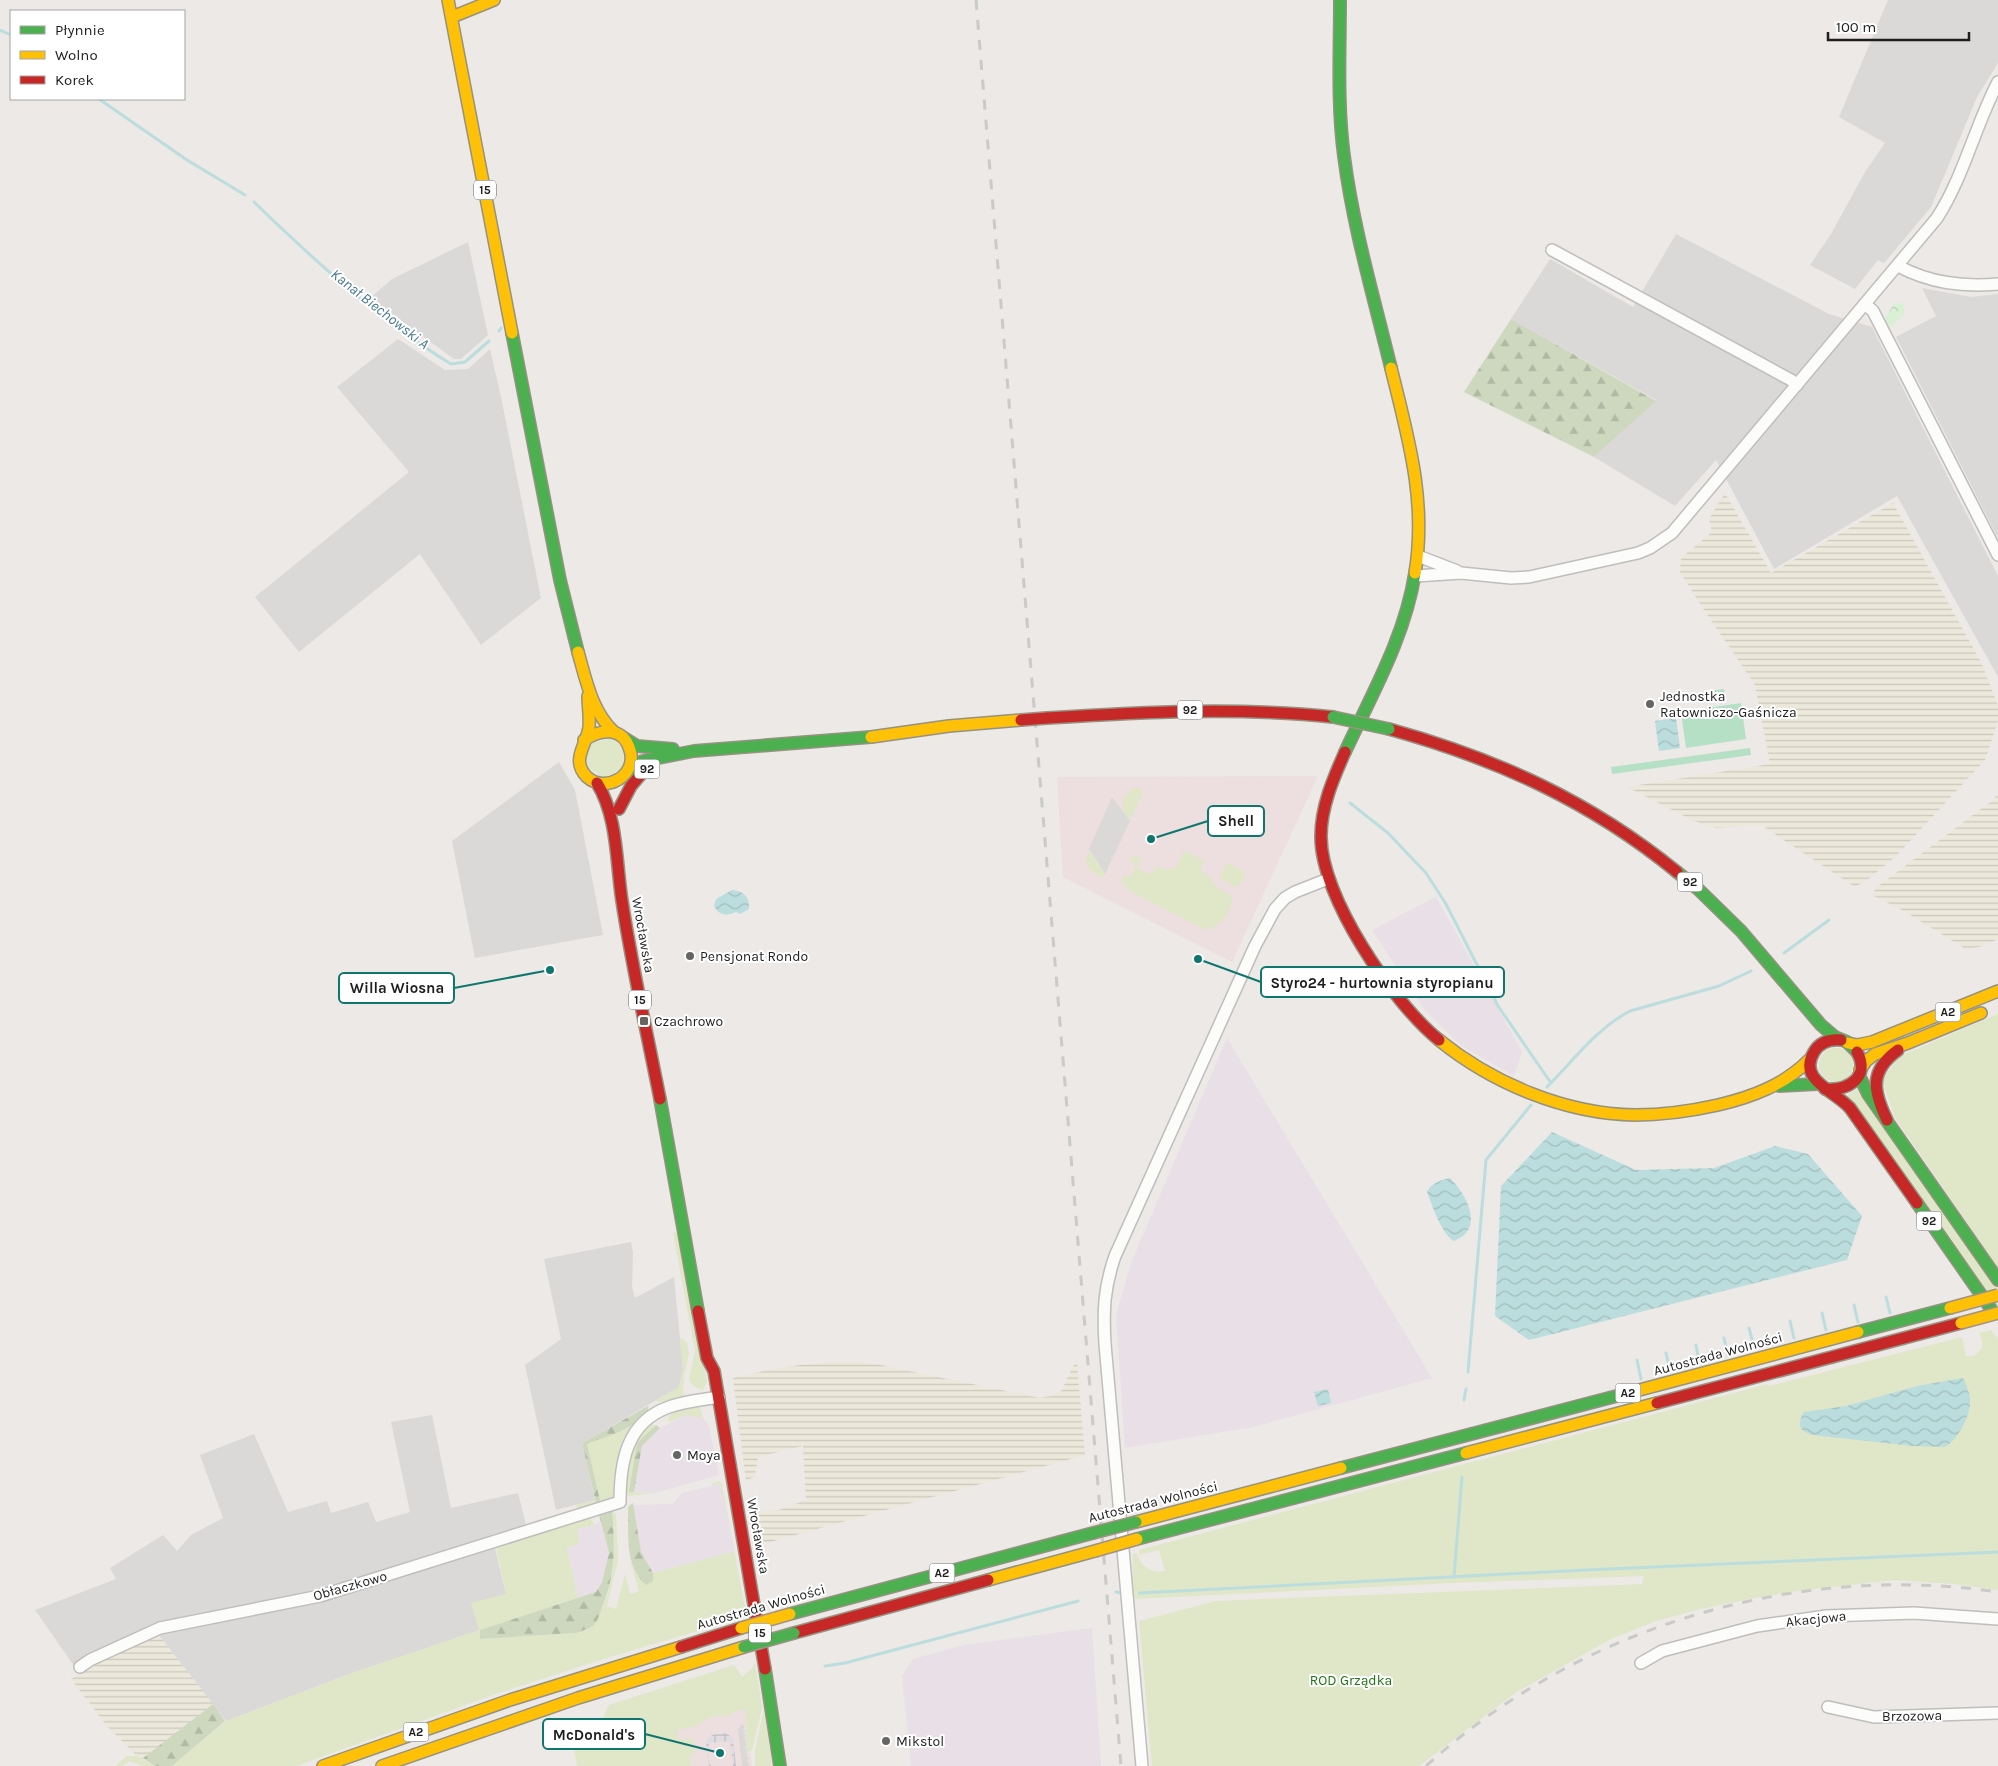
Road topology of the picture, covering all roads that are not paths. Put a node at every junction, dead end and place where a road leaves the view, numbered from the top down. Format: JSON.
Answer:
{"nodes":[{"id":1,"x":448,"y":0,"type":"edge"},
{"id":2,"x":494,"y":0,"type":"edge"},
{"id":3,"x":1340,"y":0,"type":"edge"},
{"id":4,"x":452,"y":17,"type":"junction"},
{"id":5,"x":1998,"y":82,"type":"edge"},
{"id":6,"x":1552,"y":250,"type":"dead end"},
{"id":7,"x":1898,"y":266,"type":"junction"},
{"id":8,"x":1998,"y":284,"type":"edge"},
{"id":9,"x":1865,"y":304,"type":"junction"},
{"id":10,"x":1797,"y":385,"type":"junction"},
{"id":11,"x":1998,"y":555,"type":"edge"},
{"id":12,"x":1418,"y":556,"type":"junction"},
{"id":13,"x":1461,"y":573,"type":"junction"},
{"id":14,"x":1416,"y":576,"type":"junction"},
{"id":15,"x":588,"y":690,"type":"junction"},
{"id":16,"x":614,"y":732,"type":"junction"},
{"id":17,"x":624,"y":738,"type":"junction"},
{"id":18,"x":584,"y":740,"type":"junction"},
{"id":19,"x":694,"y":751,"type":"junction"},
{"id":20,"x":625,"y":775,"type":"junction"},
{"id":21,"x":597,"y":783,"type":"junction"},
{"id":22,"x":619,"y":809,"type":"junction"},
{"id":23,"x":614,"y":835,"type":"junction"},
{"id":24,"x":1328,"y":879,"type":"junction"},
{"id":25,"x":1998,"y":991,"type":"edge"},
{"id":26,"x":1989,"y":1010,"type":"dead end"},
{"id":27,"x":1810,"y":1013,"type":"junction"},
{"id":28,"x":1845,"y":1042,"type":"junction"},
{"id":29,"x":1908,"y":1043,"type":"junction"},
{"id":30,"x":1816,"y":1048,"type":"junction"},
{"id":31,"x":1810,"y":1060,"type":"junction"},
{"id":32,"x":1860,"y":1072,"type":"junction"},
{"id":33,"x":1778,"y":1085,"type":"junction"},
{"id":34,"x":1821,"y":1087,"type":"junction"},
{"id":35,"x":1887,"y":1120,"type":"junction"},
{"id":36,"x":1998,"y":1280,"type":"edge"},
{"id":37,"x":1998,"y":1295,"type":"edge"},
{"id":38,"x":1998,"y":1313,"type":"edge"},
{"id":39,"x":1998,"y":1320,"type":"edge"},
{"id":40,"x":718,"y":1397,"type":"junction"},
{"id":41,"x":1998,"y":1619,"type":"edge"},
{"id":42,"x":1641,"y":1663,"type":"dead end"},
{"id":43,"x":80,"y":1667,"type":"dead end"},
{"id":44,"x":1828,"y":1707,"type":"dead end"},
{"id":45,"x":1998,"y":1713,"type":"edge"},
{"id":46,"x":323,"y":1766,"type":"edge"},
{"id":47,"x":382,"y":1766,"type":"edge"},
{"id":48,"x":780,"y":1766,"type":"edge"},
{"id":49,"x":1142,"y":1766,"type":"edge"}],
"edges":[{"from":1,"to":4,"type":"main road","number":"15"},
{"from":2,"to":4,"type":"main road"},
{"from":3,"to":12,"type":"main road"},
{"from":4,"to":15,"type":"main road","number":"15"},
{"from":5,"to":7,"type":"street"},
{"from":6,"to":10,"type":"street"},
{"from":7,"to":8,"type":"street"},
{"from":7,"to":9,"type":"street"},
{"from":9,"to":10,"type":"street"},
{"from":9,"to":11,"type":"street"},
{"from":10,"to":13,"type":"street"},
{"from":12,"to":13,"type":"street"},
{"from":12,"to":14,"type":"main road"},
{"from":13,"to":14,"type":"street"},
{"from":14,"to":24,"type":"main road"},
{"from":15,"to":16,"type":"main road","number":"15"},
{"from":15,"to":18,"type":"main road","number":"15"},
{"from":16,"to":17,"type":"main road","number":"15"},
{"from":16,"to":18,"type":"main road"},
{"from":17,"to":19,"type":"main road","number":"92"},
{"from":17,"to":20,"type":"main road","number":"15"},
{"from":18,"to":21,"type":"main road","number":"15"},
{"from":19,"to":20,"type":"main road","number":"92"},
{"from":19,"to":22,"type":"main road","number":"92"},
{"from":19,"to":27,"type":"main road","number":"92","bridge":true},
{"from":20,"to":21,"type":"main road"},
{"from":20,"to":22,"type":"main road","name":"Wrocławska","number":"15"},
{"from":21,"to":23,"type":"main road","name":"Wrocławska","number":"15"},
{"from":22,"to":23,"type":"main road","name":"Wrocławska","number":"15"},
{"from":23,"to":40,"type":"main road","name":"Wrocławska","number":"15"},
{"from":24,"to":33,"type":"main road"},
{"from":24,"to":49,"type":"street"},
{"from":25,"to":28,"type":"main road","number":"A2"},
{"from":26,"to":29,"type":"main road","number":"A2"},
{"from":27,"to":28,"type":"main road","number":"92"},
{"from":27,"to":30,"type":"main road","number":"92"},
{"from":28,"to":30,"type":"main road"},
{"from":28,"to":32,"type":"main road","number":"92"},
{"from":29,"to":32,"type":"main road","number":"A2"},
{"from":29,"to":35,"type":"main road","number":"A2"},
{"from":30,"to":31,"type":"main road"},
{"from":31,"to":33,"type":"main road"},
{"from":31,"to":34,"type":"main road"},
{"from":32,"to":34,"type":"main road"},
{"from":32,"to":35,"type":"main road","number":"92"},
{"from":33,"to":34,"type":"main road"},
{"from":34,"to":39,"type":"main road","number":"92"},
{"from":35,"to":36,"type":"main road","number":"92"},
{"from":37,"to":46,"type":"main road","name":"Autostrada Wolności","number":"A2","bridge":true},
{"from":38,"to":47,"type":"main road","number":"A2","bridge":true},
{"from":40,"to":43,"type":"street","name":"Obłaczkowo"},
{"from":40,"to":48,"type":"main road","name":"Wrocławska","number":"15"},
{"from":41,"to":42,"type":"street","name":"Akacjowa"},
{"from":44,"to":45,"type":"street","name":"Brzozowa"}]}
